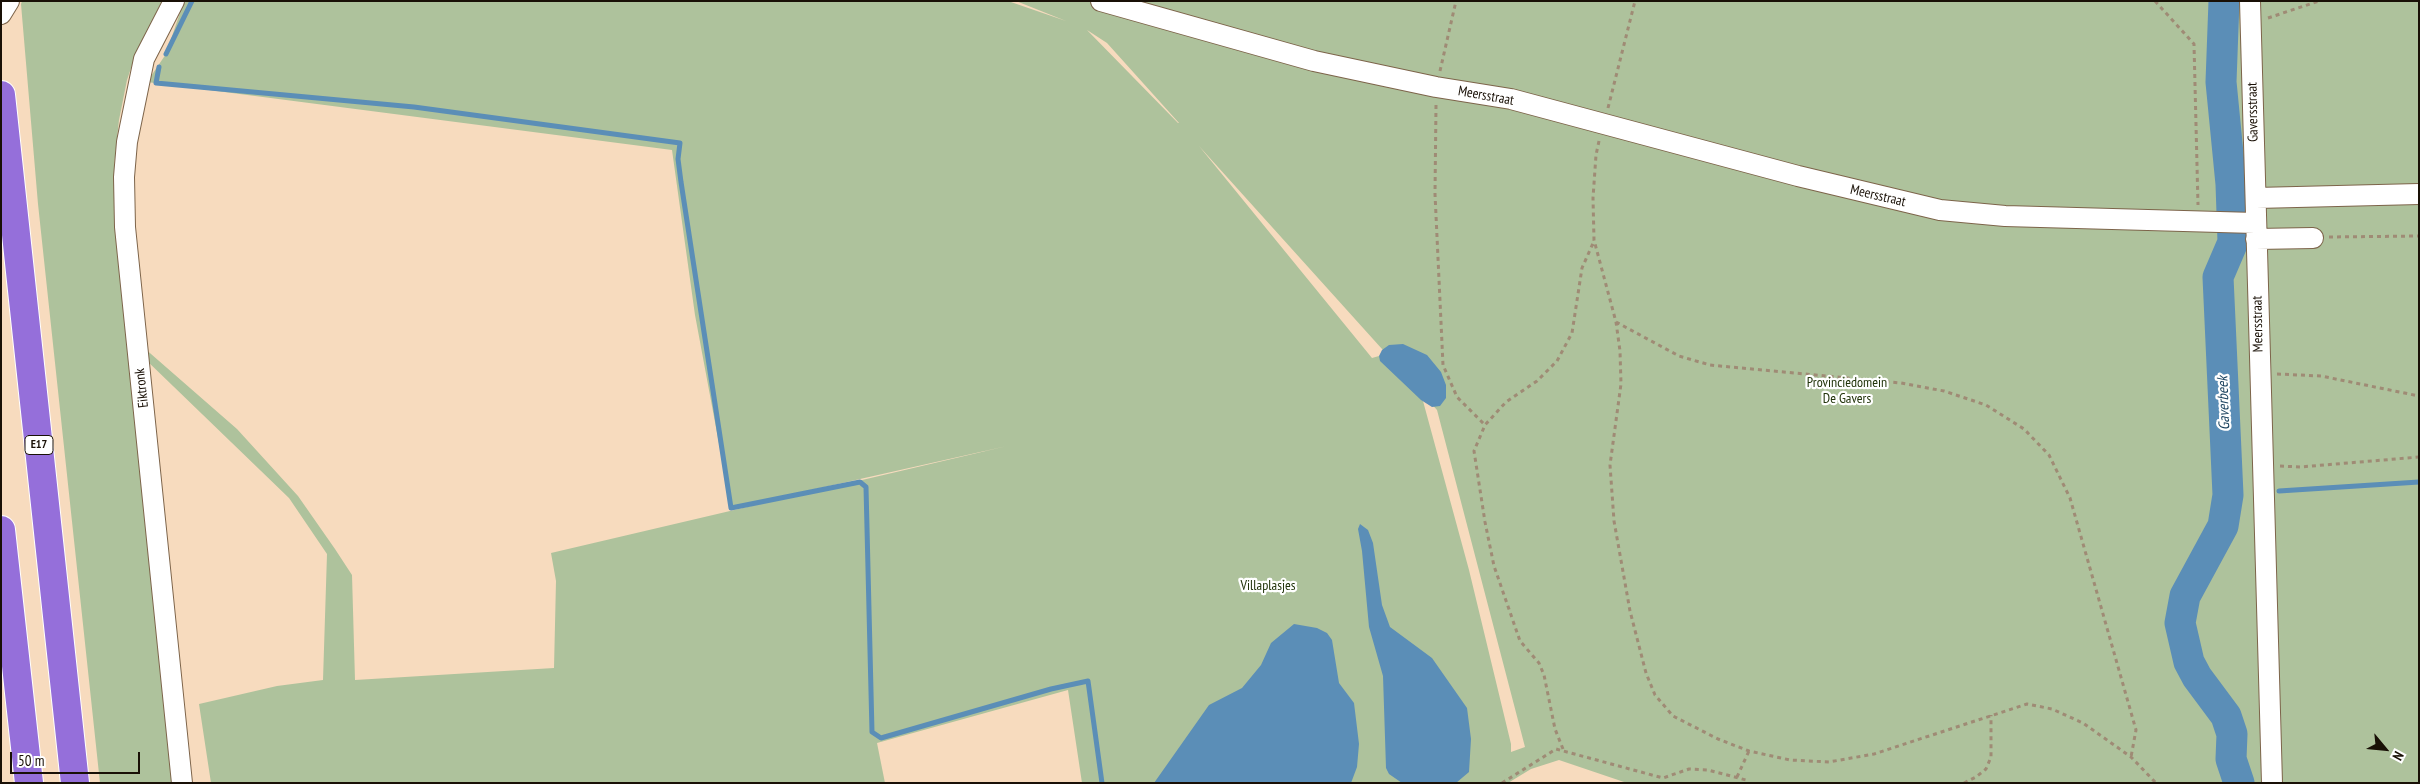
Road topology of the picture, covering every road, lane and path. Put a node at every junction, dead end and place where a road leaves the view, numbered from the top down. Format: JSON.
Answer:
{"nodes":[{"id":1,"x":10,"y":1,"type":"edge"},
{"id":2,"x":174,"y":1,"type":"edge"},
{"id":3,"x":1101,"y":1,"type":"edge"},
{"id":4,"x":1456,"y":1,"type":"edge"},
{"id":5,"x":1635,"y":1,"type":"edge"},
{"id":6,"x":2155,"y":1,"type":"edge"},
{"id":7,"x":2250,"y":1,"type":"edge"},
{"id":8,"x":2320,"y":1,"type":"edge"},
{"id":9,"x":1,"y":14,"type":"edge"},
{"id":10,"x":2251,"y":24,"type":"junction"},
{"id":11,"x":1436,"y":87,"type":"junction"},
{"id":12,"x":2,"y":102,"type":"edge"},
{"id":13,"x":1604,"y":124,"type":"junction"},
{"id":14,"x":2419,"y":194,"type":"edge"},
{"id":15,"x":2256,"y":198,"type":"junction"},
{"id":16,"x":2199,"y":221,"type":"junction"},
{"id":17,"x":2246,"y":226,"type":"junction"},
{"id":18,"x":2419,"y":236,"type":"edge"},
{"id":19,"x":2313,"y":238,"type":"joint"},
{"id":20,"x":1594,"y":240,"type":"junction"},
{"id":21,"x":1616,"y":322,"type":"junction"},
{"id":22,"x":2259,"y":372,"type":"junction"},
{"id":23,"x":2419,"y":396,"type":"edge"},
{"id":24,"x":1485,"y":425,"type":"junction"},
{"id":25,"x":2419,"y":457,"type":"edge"},
{"id":26,"x":2263,"y":462,"type":"junction"},
{"id":27,"x":1,"y":530,"type":"edge"},
{"id":28,"x":1992,"y":715,"type":"junction"},
{"id":29,"x":1563,"y":750,"type":"junction"},
{"id":30,"x":1749,"y":751,"type":"junction"},
{"id":31,"x":2131,"y":757,"type":"junction"},
{"id":32,"x":1737,"y":777,"type":"junction"},
{"id":33,"x":29,"y":783,"type":"edge"},
{"id":34,"x":75,"y":783,"type":"edge"},
{"id":35,"x":182,"y":783,"type":"edge"},
{"id":36,"x":1502,"y":783,"type":"edge"},
{"id":37,"x":1747,"y":783,"type":"edge"},
{"id":38,"x":1964,"y":783,"type":"edge"},
{"id":39,"x":2156,"y":783,"type":"edge"},
{"id":40,"x":2272,"y":783,"type":"edge"}],
"edges":[{"from":1,"to":9,"type":"street"},
{"from":2,"to":35,"type":"street","name":"Eiktronk"},
{"from":3,"to":11,"type":"street","name":"Meersstraat"},
{"from":4,"to":11,"type":"path"},
{"from":5,"to":13,"type":"path"},
{"from":6,"to":16,"type":"path"},
{"from":7,"to":10,"type":"street","name":"Gaversstraat"},
{"from":8,"to":10,"type":"path"},
{"from":10,"to":15,"type":"street","name":"Gaversstraat"},
{"from":11,"to":13,"type":"street","name":"Meersstraat"},
{"from":11,"to":24,"type":"path"},
{"from":12,"to":34,"type":"highway","number":"E17"},
{"from":13,"to":16,"type":"street","name":"Meersstraat"},
{"from":13,"to":20,"type":"path"},
{"from":14,"to":15,"type":"street"},
{"from":15,"to":17,"type":"street","name":"Gaversstraat"},
{"from":16,"to":17,"type":"street","name":"Meersstraat"},
{"from":17,"to":19,"type":"street"},
{"from":17,"to":22,"type":"street","name":"Meersstraat"},
{"from":18,"to":19,"type":"path"},
{"from":20,"to":21,"type":"path"},
{"from":20,"to":24,"type":"path"},
{"from":21,"to":30,"type":"path"},
{"from":21,"to":31,"type":"path"},
{"from":22,"to":23,"type":"path"},
{"from":22,"to":26,"type":"street","name":"Meersstraat"},
{"from":24,"to":29,"type":"path"},
{"from":25,"to":26,"type":"path"},
{"from":26,"to":40,"type":"street","name":"Meersstraat"},
{"from":27,"to":33,"type":"highway"},
{"from":28,"to":30,"type":"path"},
{"from":28,"to":31,"type":"path"},
{"from":28,"to":38,"type":"path"},
{"from":29,"to":32,"type":"path"},
{"from":29,"to":36,"type":"path"},
{"from":30,"to":32,"type":"path"},
{"from":31,"to":39,"type":"path"},
{"from":32,"to":37,"type":"path"}]}
